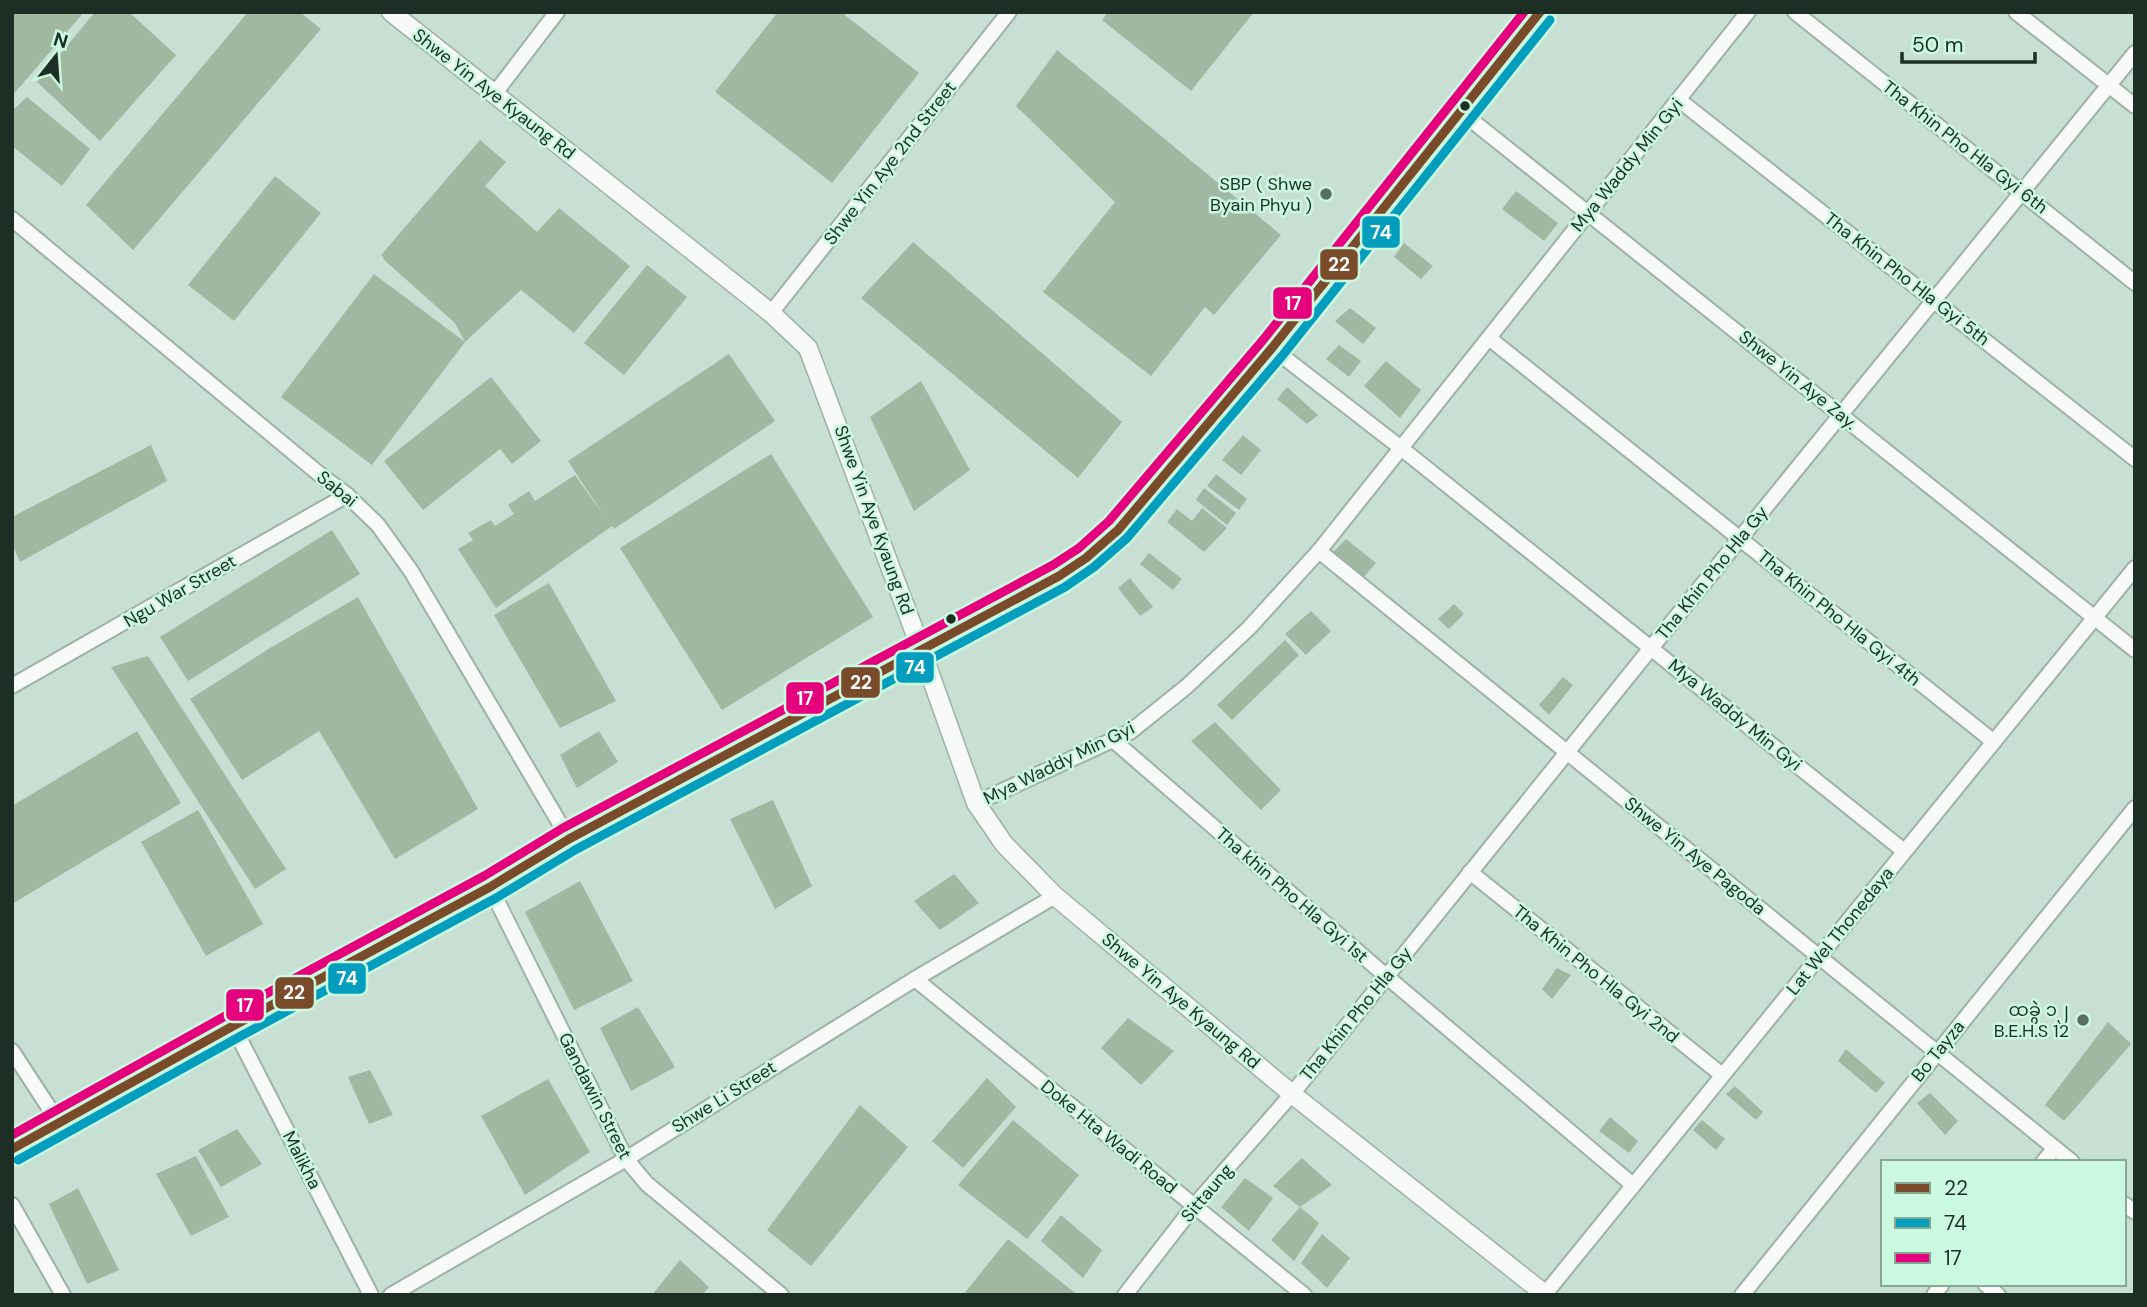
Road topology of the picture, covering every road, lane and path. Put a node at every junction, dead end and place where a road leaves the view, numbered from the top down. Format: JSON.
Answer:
{"nodes":[{"id":1,"x":391,"y":12,"type":"edge"},
{"id":2,"x":557,"y":12,"type":"edge"},
{"id":3,"x":1009,"y":12,"type":"edge"},
{"id":4,"x":1540,"y":12,"type":"edge"},
{"id":5,"x":1748,"y":12,"type":"edge"},
{"id":6,"x":1794,"y":12,"type":"edge"},
{"id":7,"x":2017,"y":12,"type":"edge"},
{"id":8,"x":2135,"y":53,"type":"edge"},
{"id":9,"x":2109,"y":86,"type":"junction"},
{"id":10,"x":495,"y":93,"type":"junction"},
{"id":11,"x":1679,"y":100,"type":"junction"},
{"id":12,"x":2135,"y":106,"type":"edge"},
{"id":13,"x":1460,"y":111,"type":"junction"},
{"id":14,"x":2021,"y":192,"type":"junction"},
{"id":15,"x":1588,"y":213,"type":"junction"},
{"id":16,"x":12,"y":219,"type":"edge"},
{"id":17,"x":2135,"y":283,"type":"edge"},
{"id":18,"x":1933,"y":300,"type":"junction"},
{"id":19,"x":771,"y":313,"type":"junction"},
{"id":20,"x":1489,"y":338,"type":"junction"},
{"id":21,"x":1272,"y":348,"type":"junction"},
{"id":22,"x":1840,"y":414,"type":"junction"},
{"id":23,"x":1401,"y":448,"type":"junction"},
{"id":24,"x":2135,"y":459,"type":"edge"},
{"id":25,"x":347,"y":495,"type":"junction"},
{"id":26,"x":1740,"y":539,"type":"junction"},
{"id":27,"x":1319,"y":551,"type":"junction"},
{"id":28,"x":2135,"y":568,"type":"edge"},
{"id":29,"x":2094,"y":618,"type":"junction"},
{"id":30,"x":1651,"y":648,"type":"junction"},
{"id":31,"x":921,"y":649,"type":"junction"},
{"id":32,"x":2135,"y":650,"type":"edge"},
{"id":33,"x":12,"y":686,"type":"edge"},
{"id":34,"x":1113,"y":740,"type":"junction"},
{"id":35,"x":1994,"y":741,"type":"junction"},
{"id":36,"x":1567,"y":752,"type":"junction"},
{"id":37,"x":976,"y":803,"type":"junction"},
{"id":38,"x":2135,"y":808,"type":"edge"},
{"id":39,"x":569,"y":839,"type":"junction"},
{"id":40,"x":1905,"y":851,"type":"junction"},
{"id":41,"x":1470,"y":872,"type":"junction"},
{"id":42,"x":490,"y":887,"type":"junction"},
{"id":43,"x":1055,"y":895,"type":"junction"},
{"id":44,"x":1819,"y":956,"type":"junction"},
{"id":45,"x":1385,"y":976,"type":"junction"},
{"id":46,"x":915,"y":979,"type":"junction"},
{"id":47,"x":233,"y":1026,"type":"junction"},
{"id":48,"x":12,"y":1051,"type":"edge"},
{"id":49,"x":1937,"y":1052,"type":"junction"},
{"id":50,"x":1722,"y":1075,"type":"junction"},
{"id":51,"x":1292,"y":1094,"type":"junction"},
{"id":52,"x":59,"y":1123,"type":"junction"},
{"id":53,"x":2055,"y":1147,"type":"junction"},
{"id":54,"x":12,"y":1149,"type":"edge"},
{"id":55,"x":626,"y":1159,"type":"junction"},
{"id":56,"x":2045,"y":1160,"type":"edge"},
{"id":57,"x":2070,"y":1160,"type":"edge"},
{"id":58,"x":1633,"y":1185,"type":"junction"},
{"id":59,"x":12,"y":1205,"type":"edge"},
{"id":60,"x":1194,"y":1206,"type":"junction"},
{"id":61,"x":1545,"y":1294,"type":"edge"},
{"id":62,"x":63,"y":1295,"type":"edge"},
{"id":63,"x":371,"y":1295,"type":"edge"},
{"id":64,"x":391,"y":1295,"type":"edge"},
{"id":65,"x":781,"y":1295,"type":"edge"},
{"id":66,"x":1125,"y":1295,"type":"edge"},
{"id":67,"x":1304,"y":1295,"type":"edge"},
{"id":68,"x":1742,"y":1295,"type":"edge"}],
"edges":[{"from":1,"to":10,"type":"street","name":"Shwe Yin Aye Kyaung Rd"},
{"from":2,"to":10,"type":"street"},
{"from":3,"to":19,"type":"street","name":"Shwe Yin Aye 2nd Street"},
{"from":4,"to":13,"type":"main road"},
{"from":5,"to":11,"type":"street","name":"Mya Waddy Min Gyi"},
{"from":6,"to":14,"type":"street","name":"Tha Khin Pho Hla Gyi 6th"},
{"from":7,"to":9,"type":"street"},
{"from":8,"to":9,"type":"street","name":"Tha Khin Pho Hla Gy"},
{"from":9,"to":12,"type":"street"},
{"from":9,"to":14,"type":"street","name":"Tha Khin Pho Hla Gy"},
{"from":10,"to":19,"type":"street","name":"Shwe Yin Aye Kyaung Rd"},
{"from":11,"to":15,"type":"street","name":"Mya Waddy Min Gyi"},
{"from":11,"to":18,"type":"street","name":"Tha Khin Pho Hla Gyi 5th"},
{"from":13,"to":15,"type":"street","name":"Shwe Yin Aye Zay."},
{"from":13,"to":21,"type":"main road"},
{"from":14,"to":17,"type":"street","name":"Tha Khin Pho Hla Gyi 6th"},
{"from":14,"to":18,"type":"street","name":"Tha Khin Pho Hla Gy"},
{"from":15,"to":20,"type":"street","name":"Mya Waddy Min Gyi"},
{"from":15,"to":22,"type":"street","name":"Shwe Yin Aye Zay."},
{"from":16,"to":25,"type":"street","name":"Sabai"},
{"from":18,"to":22,"type":"street","name":"Tha Khin Pho Hla Gy"},
{"from":18,"to":24,"type":"street","name":"Tha Khin Pho Hla Gyi 5th"},
{"from":19,"to":31,"type":"street","name":"Shwe Yin Aye Kyaung Rd"},
{"from":20,"to":23,"type":"street","name":"Mya Waddy Min Gyi"},
{"from":20,"to":26,"type":"street","name":"Tha Khin Pho Hla Gyi 4th"},
{"from":21,"to":23,"type":"street","name":"Mya Waddy Min Gyi"},
{"from":21,"to":31,"type":"main road"},
{"from":22,"to":26,"type":"street","name":"Tha Khin Pho Hla Gy"},
{"from":22,"to":29,"type":"street","name":"Shwe Yin Aye Zay."},
{"from":23,"to":27,"type":"street","name":"Mya Waddy Min Gyi"},
{"from":23,"to":30,"type":"street","name":"Mya Waddy Min Gyi"},
{"from":25,"to":33,"type":"street","name":"Ngu War Street"},
{"from":25,"to":39,"type":"street","name":"Sabai"},
{"from":26,"to":30,"type":"street","name":"Tha Khin Pho Hla Gy"},
{"from":26,"to":35,"type":"street","name":"Tha Khin Pho Hla Gyi 4th"},
{"from":27,"to":34,"type":"street","name":"Mya Waddy Min Gyi"},
{"from":27,"to":36,"type":"street","name":"Shwe Yin Aye Pagoda"},
{"from":28,"to":29,"type":"street","name":"Lat Wel Thonedaya"},
{"from":29,"to":32,"type":"street","name":"Shwe Yin Aye Zay."},
{"from":29,"to":35,"type":"street","name":"Lat Wel Thonedaya"},
{"from":30,"to":36,"type":"street","name":"Tha Khin Pho Hla Gy"},
{"from":30,"to":40,"type":"street","name":"Mya Waddy Min Gyi"},
{"from":31,"to":37,"type":"street","name":"Shwe Yin Aye Kyaung Rd"},
{"from":31,"to":39,"type":"main road"},
{"from":34,"to":37,"type":"street","name":"Mya Waddy Min Gyi"},
{"from":34,"to":45,"type":"street","name":"Tha khin Pho Hla Gyi 1st"},
{"from":35,"to":40,"type":"street","name":"Lat Wel Thonedaya"},
{"from":36,"to":41,"type":"street","name":"Tha Khin Pho Hla Gy"},
{"from":36,"to":44,"type":"street","name":"Shwe Yin Aye Pagoda"},
{"from":37,"to":43,"type":"street","name":"Shwe Yin Aye Kyaung Rd"},
{"from":38,"to":49,"type":"street","name":"Bo Tayza"},
{"from":39,"to":42,"type":"main road"},
{"from":40,"to":44,"type":"street","name":"Lat Wel Thonedaya"},
{"from":41,"to":45,"type":"street","name":"Tha Khin Pho Hla Gy"},
{"from":41,"to":50,"type":"street","name":"Tha Khin Pho Hla Gyi 2nd"},
{"from":42,"to":47,"type":"main road"},
{"from":42,"to":55,"type":"street","name":"Gandawin Street"},
{"from":43,"to":46,"type":"street","name":"Shwe Li Street"},
{"from":43,"to":51,"type":"street","name":"Shwe Yin Aye Kyaung Rd"},
{"from":44,"to":49,"type":"street","name":"Shwe Yin Aye Pagoda"},
{"from":44,"to":50,"type":"street","name":"Lat Wel Thonedaya"},
{"from":45,"to":51,"type":"street","name":"Tha Khin Pho Hla Gy"},
{"from":45,"to":58,"type":"street","name":"Tha khin Pho Hla Gyi 1st"},
{"from":46,"to":55,"type":"street","name":"Shwe Li Street"},
{"from":46,"to":60,"type":"street","name":"Doke Hta Wadi Road"},
{"from":47,"to":52,"type":"main road"},
{"from":47,"to":63,"type":"street","name":"Malikha"},
{"from":48,"to":52,"type":"street"},
{"from":49,"to":53,"type":"street","name":"Shwe Yin Aye Pagoda"},
{"from":49,"to":68,"type":"street","name":"Bo Tayza"},
{"from":50,"to":58,"type":"street","name":"Lat Wel Thonedaya"},
{"from":51,"to":60,"type":"street","name":"Sittaung"},
{"from":51,"to":61,"type":"street","name":"Shwe Yin Aye Kyaung Rd"},
{"from":52,"to":54,"type":"main road"},
{"from":53,"to":56,"type":"street"},
{"from":53,"to":57,"type":"street","name":"Shwe Yin Aye Pagoda"},
{"from":55,"to":64,"type":"street","name":"Shwe Li Street"},
{"from":55,"to":65,"type":"street","name":"Gandawin Street"},
{"from":58,"to":61,"type":"street","name":"Lat Wel Thonedaya"},
{"from":59,"to":62,"type":"street"},
{"from":60,"to":66,"type":"street","name":"Sittaung"},
{"from":60,"to":67,"type":"street","name":"Doke Hta Wadi Road"}]}
